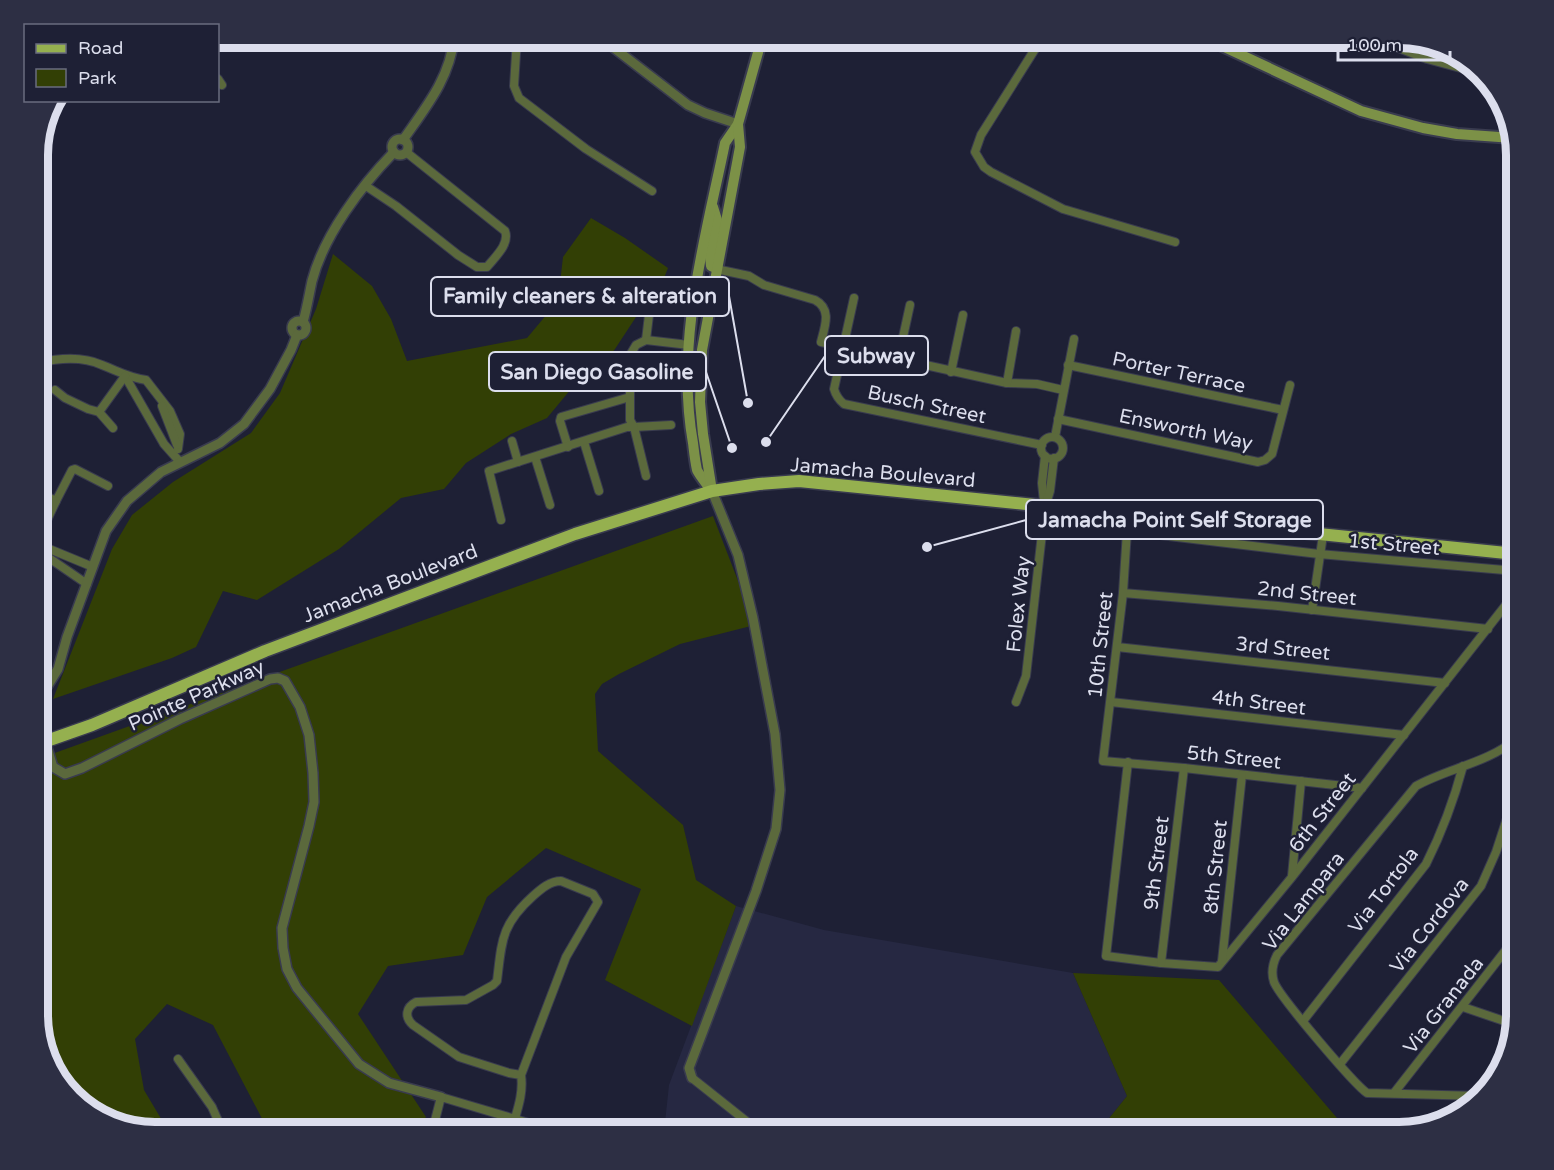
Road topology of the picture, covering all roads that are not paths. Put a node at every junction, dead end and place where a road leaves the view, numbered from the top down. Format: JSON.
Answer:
{"nodes":[{"id":1,"x":452,"y":48,"type":"edge"},
{"id":2,"x":516,"y":48,"type":"edge"},
{"id":3,"x":614,"y":48,"type":"edge"},
{"id":4,"x":759,"y":48,"type":"edge"},
{"id":5,"x":1036,"y":48,"type":"edge"},
{"id":6,"x":1226,"y":48,"type":"edge"},
{"id":7,"x":1399,"y":48,"type":"edge"},
{"id":8,"x":1461,"y":68,"type":"edge"},
{"id":9,"x":738,"y":124,"type":"junction"},
{"id":10,"x":1504,"y":137,"type":"edge"},
{"id":11,"x":403,"y":140,"type":"junction"},
{"id":12,"x":394,"y":152,"type":"junction"},
{"id":13,"x":406,"y":152,"type":"junction"},
{"id":14,"x":366,"y":186,"type":"junction"},
{"id":15,"x":652,"y":191,"type":"dead end"},
{"id":16,"x":713,"y":204,"type":"junction"},
{"id":17,"x":1175,"y":242,"type":"dead end"},
{"id":18,"x":716,"y":268,"type":"junction"},
{"id":19,"x":651,"y":298,"type":"dead end"},
{"id":20,"x":854,"y":298,"type":"dead end"},
{"id":21,"x":910,"y":305,"type":"dead end"},
{"id":22,"x":963,"y":315,"type":"dead end"},
{"id":23,"x":1016,"y":331,"type":"dead end"},
{"id":24,"x":1074,"y":339,"type":"dead end"},
{"id":25,"x":646,"y":340,"type":"junction"},
{"id":26,"x":689,"y":345,"type":"junction"},
{"id":27,"x":843,"y":347,"type":"junction"},
{"id":28,"x":48,"y":360,"type":"edge"},
{"id":29,"x":898,"y":360,"type":"junction"},
{"id":30,"x":1068,"y":365,"type":"junction"},
{"id":31,"x":951,"y":372,"type":"junction"},
{"id":32,"x":125,"y":376,"type":"junction"},
{"id":33,"x":630,"y":376,"type":"junction"},
{"id":34,"x":666,"y":377,"type":"dead end"},
{"id":35,"x":1007,"y":383,"type":"junction"},
{"id":36,"x":1290,"y":385,"type":"dead end"},
{"id":37,"x":55,"y":390,"type":"dead end"},
{"id":38,"x":1063,"y":390,"type":"junction"},
{"id":39,"x":630,"y":396,"type":"junction"},
{"id":40,"x":700,"y":396,"type":"junction"},
{"id":41,"x":1283,"y":410,"type":"junction"},
{"id":42,"x":99,"y":412,"type":"junction"},
{"id":43,"x":1058,"y":419,"type":"junction"},
{"id":44,"x":671,"y":425,"type":"dead end"},
{"id":45,"x":634,"y":427,"type":"junction"},
{"id":46,"x":113,"y":428,"type":"dead end"},
{"id":47,"x":1055,"y":437,"type":"junction"},
{"id":48,"x":512,"y":441,"type":"dead end"},
{"id":49,"x":584,"y":442,"type":"junction"},
{"id":50,"x":1042,"y":445,"type":"junction"},
{"id":51,"x":568,"y":447,"type":"junction"},
{"id":52,"x":1045,"y":456,"type":"junction"},
{"id":53,"x":535,"y":457,"type":"junction"},
{"id":54,"x":1054,"y":458,"type":"junction"},
{"id":55,"x":180,"y":462,"type":"junction"},
{"id":56,"x":518,"y":462,"type":"junction"},
{"id":57,"x":646,"y":476,"type":"dead end"},
{"id":58,"x":108,"y":486,"type":"dead end"},
{"id":59,"x":599,"y":491,"type":"dead end"},
{"id":60,"x":712,"y":492,"type":"junction"},
{"id":61,"x":48,"y":497,"type":"edge"},
{"id":62,"x":56,"y":501,"type":"junction"},
{"id":63,"x":550,"y":506,"type":"dead end"},
{"id":64,"x":1045,"y":507,"type":"junction"},
{"id":65,"x":48,"y":517,"type":"edge"},
{"id":66,"x":501,"y":520,"type":"dead end"},
{"id":67,"x":1127,"y":531,"type":"joint"},
{"id":68,"x":1323,"y":535,"type":"junction"},
{"id":69,"x":48,"y":551,"type":"edge"},
{"id":70,"x":1506,"y":553,"type":"edge"},
{"id":71,"x":1319,"y":554,"type":"junction"},
{"id":72,"x":63,"y":555,"type":"junction"},
{"id":73,"x":48,"y":557,"type":"edge"},
{"id":74,"x":59,"y":565,"type":"junction"},
{"id":75,"x":93,"y":567,"type":"junction"},
{"id":76,"x":1506,"y":570,"type":"edge"},
{"id":77,"x":87,"y":584,"type":"junction"},
{"id":78,"x":1123,"y":593,"type":"junction"},
{"id":79,"x":1506,"y":605,"type":"edge"},
{"id":80,"x":1312,"y":610,"type":"junction"},
{"id":81,"x":1488,"y":629,"type":"junction"},
{"id":82,"x":1117,"y":647,"type":"junction"},
{"id":83,"x":1445,"y":682,"type":"junction"},
{"id":84,"x":48,"y":685,"type":"edge"},
{"id":85,"x":1016,"y":702,"type":"dead end"},
{"id":86,"x":1111,"y":702,"type":"junction"},
{"id":87,"x":1404,"y":735,"type":"junction"},
{"id":88,"x":48,"y":741,"type":"edge"},
{"id":89,"x":1506,"y":747,"type":"edge"},
{"id":90,"x":48,"y":756,"type":"edge"},
{"id":91,"x":1103,"y":761,"type":"joint"},
{"id":92,"x":1128,"y":762,"type":"junction"},
{"id":93,"x":1464,"y":766,"type":"junction"},
{"id":94,"x":1185,"y":768,"type":"junction"},
{"id":95,"x":1242,"y":775,"type":"junction"},
{"id":96,"x":1301,"y":781,"type":"junction"},
{"id":97,"x":1362,"y":788,"type":"junction"},
{"id":98,"x":1506,"y":821,"type":"edge"},
{"id":99,"x":1292,"y":878,"type":"junction"},
{"id":100,"x":1506,"y":952,"type":"edge"},
{"id":101,"x":1503,"y":956,"type":"junction"},
{"id":102,"x":1506,"y":957,"type":"edge"},
{"id":103,"x":1221,"y":962,"type":"junction"},
{"id":104,"x":1161,"y":963,"type":"junction"},
{"id":105,"x":1463,"y":1007,"type":"junction"},
{"id":106,"x":1303,"y":1021,"type":"junction"},
{"id":107,"x":1506,"y":1022,"type":"edge"},
{"id":108,"x":178,"y":1059,"type":"dead end"},
{"id":109,"x":1340,"y":1064,"type":"junction"},
{"id":110,"x":521,"y":1075,"type":"junction"},
{"id":111,"x":692,"y":1078,"type":"joint"},
{"id":112,"x":1394,"y":1093,"type":"junction"},
{"id":113,"x":1469,"y":1096,"type":"edge"},
{"id":114,"x":441,"y":1097,"type":"junction"},
{"id":115,"x":514,"y":1119,"type":"junction"},
{"id":116,"x":219,"y":1122,"type":"edge"},
{"id":117,"x":435,"y":1122,"type":"edge"},
{"id":118,"x":513,"y":1122,"type":"edge"},
{"id":119,"x":524,"y":1122,"type":"edge"},
{"id":120,"x":747,"y":1122,"type":"edge"}],
"edges":[{"from":1,"to":11,"type":"street"},
{"from":2,"to":15,"type":"street"},
{"from":3,"to":9,"type":"street"},
{"from":4,"to":9,"type":"main road"},
{"from":5,"to":17,"type":"street"},
{"from":6,"to":10,"type":"main road"},
{"from":7,"to":8,"type":"street"},
{"from":9,"to":16,"type":"main road"},
{"from":9,"to":18,"type":"main road"},
{"from":11,"to":12,"type":"street"},
{"from":11,"to":13,"type":"street"},
{"from":12,"to":13,"type":"street"},
{"from":12,"to":14,"type":"street"},
{"from":13,"to":14,"type":"street"},
{"from":14,"to":55,"type":"street"},
{"from":16,"to":18,"type":"main road"},
{"from":16,"to":26,"type":"main road"},
{"from":18,"to":27,"type":"street"},
{"from":18,"to":40,"type":"main road"},
{"from":19,"to":25,"type":"street"},
{"from":20,"to":27,"type":"street","name":"Busch Street"},
{"from":21,"to":29,"type":"street"},
{"from":22,"to":31,"type":"street"},
{"from":23,"to":35,"type":"street"},
{"from":24,"to":30,"type":"street"},
{"from":25,"to":26,"type":"street"},
{"from":25,"to":33,"type":"street"},
{"from":26,"to":40,"type":"main road"},
{"from":26,"to":60,"type":"main road"},
{"from":27,"to":29,"type":"street"},
{"from":27,"to":50,"type":"street","name":"Busch Street"},
{"from":28,"to":32,"type":"street"},
{"from":29,"to":31,"type":"street"},
{"from":30,"to":38,"type":"street"},
{"from":30,"to":41,"type":"street","name":"Porter Terrace"},
{"from":31,"to":35,"type":"street"},
{"from":32,"to":42,"type":"street"},
{"from":32,"to":55,"type":"street"},
{"from":32,"to":55,"type":"street"},
{"from":33,"to":34,"type":"street"},
{"from":33,"to":39,"type":"street"},
{"from":35,"to":38,"type":"street"},
{"from":36,"to":41,"type":"street","name":"Ensworth Way"},
{"from":37,"to":42,"type":"street"},
{"from":38,"to":43,"type":"street"},
{"from":39,"to":45,"type":"street"},
{"from":39,"to":51,"type":"street"},
{"from":40,"to":60,"type":"main road"},
{"from":41,"to":43,"type":"street","name":"Ensworth Way"},
{"from":42,"to":46,"type":"street"},
{"from":43,"to":47,"type":"street"},
{"from":44,"to":45,"type":"street"},
{"from":45,"to":49,"type":"street"},
{"from":45,"to":57,"type":"street"},
{"from":47,"to":50,"type":"street"},
{"from":47,"to":54,"type":"street"},
{"from":48,"to":56,"type":"street"},
{"from":49,"to":51,"type":"street"},
{"from":49,"to":59,"type":"street"},
{"from":50,"to":52,"type":"street"},
{"from":51,"to":53,"type":"street"},
{"from":52,"to":54,"type":"street"},
{"from":52,"to":64,"type":"street"},
{"from":53,"to":56,"type":"street"},
{"from":53,"to":63,"type":"street"},
{"from":54,"to":64,"type":"street"},
{"from":55,"to":75,"type":"street"},
{"from":56,"to":66,"type":"street"},
{"from":58,"to":62,"type":"street"},
{"from":60,"to":64,"type":"main road","name":"Jamacha Boulevard"},
{"from":60,"to":88,"type":"main road","name":"Jamacha Boulevard"},
{"from":60,"to":111,"type":"street"},
{"from":61,"to":62,"type":"street"},
{"from":62,"to":65,"type":"street"},
{"from":64,"to":68,"type":"main road","name":"Jamacha Boulevard"},
{"from":64,"to":85,"type":"street","name":"Folex Way"},
{"from":67,"to":71,"type":"street","name":"1st Street"},
{"from":67,"to":78,"type":"street","name":"10th Street"},
{"from":68,"to":70,"type":"main road","name":"Jamacha Boulevard"},
{"from":68,"to":71,"type":"street"},
{"from":69,"to":72,"type":"street"},
{"from":71,"to":76,"type":"street","name":"1st Street"},
{"from":71,"to":80,"type":"street"},
{"from":72,"to":74,"type":"street"},
{"from":72,"to":75,"type":"street"},
{"from":73,"to":74,"type":"street"},
{"from":74,"to":77,"type":"street"},
{"from":75,"to":77,"type":"street"},
{"from":77,"to":84,"type":"street"},
{"from":78,"to":80,"type":"street","name":"2nd Street"},
{"from":78,"to":82,"type":"street","name":"10th Street"},
{"from":79,"to":81,"type":"street","name":"6th Street"},
{"from":80,"to":81,"type":"street","name":"2nd Street"},
{"from":81,"to":83,"type":"street","name":"6th Street"},
{"from":82,"to":83,"type":"street","name":"3rd Street"},
{"from":82,"to":86,"type":"street","name":"10th Street"},
{"from":83,"to":87,"type":"street","name":"6th Street"},
{"from":86,"to":87,"type":"street","name":"4th Street"},
{"from":86,"to":91,"type":"street","name":"10th Street"},
{"from":87,"to":97,"type":"street","name":"6th Street"},
{"from":89,"to":93,"type":"street","name":"Via Lampara"},
{"from":90,"to":114,"type":"street","name":"Pointe Parkway"},
{"from":91,"to":92,"type":"street","name":"5th Street"},
{"from":92,"to":94,"type":"street","name":"5th Street"},
{"from":92,"to":104,"type":"street"},
{"from":93,"to":106,"type":"street","name":"Via Tortola"},
{"from":93,"to":106,"type":"street","name":"Via Lampara"},
{"from":94,"to":95,"type":"street","name":"5th Street"},
{"from":94,"to":104,"type":"street","name":"9th Street"},
{"from":95,"to":96,"type":"street","name":"5th Street"},
{"from":95,"to":103,"type":"street","name":"8th Street"},
{"from":96,"to":97,"type":"street","name":"5th Street"},
{"from":96,"to":99,"type":"street"},
{"from":97,"to":99,"type":"street","name":"6th Street"},
{"from":98,"to":109,"type":"street","name":"Via Cordova"},
{"from":99,"to":103,"type":"street","name":"6th Street"},
{"from":100,"to":101,"type":"street","name":"Via Granada"},
{"from":101,"to":102,"type":"street"},
{"from":101,"to":105,"type":"street","name":"Via Granada"},
{"from":103,"to":104,"type":"street"},
{"from":105,"to":107,"type":"street"},
{"from":105,"to":112,"type":"street","name":"Via Granada"},
{"from":106,"to":109,"type":"street","name":"Via Lampara"},
{"from":108,"to":116,"type":"street"},
{"from":109,"to":112,"type":"street","name":"Via Lampara"},
{"from":110,"to":110,"type":"street"},
{"from":110,"to":115,"type":"street"},
{"from":111,"to":120,"type":"street"},
{"from":112,"to":113,"type":"street","name":"Via Lampara"},
{"from":114,"to":115,"type":"street","name":"Pointe Parkway"},
{"from":114,"to":117,"type":"street"},
{"from":115,"to":118,"type":"street"},
{"from":115,"to":119,"type":"street","name":"Pointe Parkway"}]}
